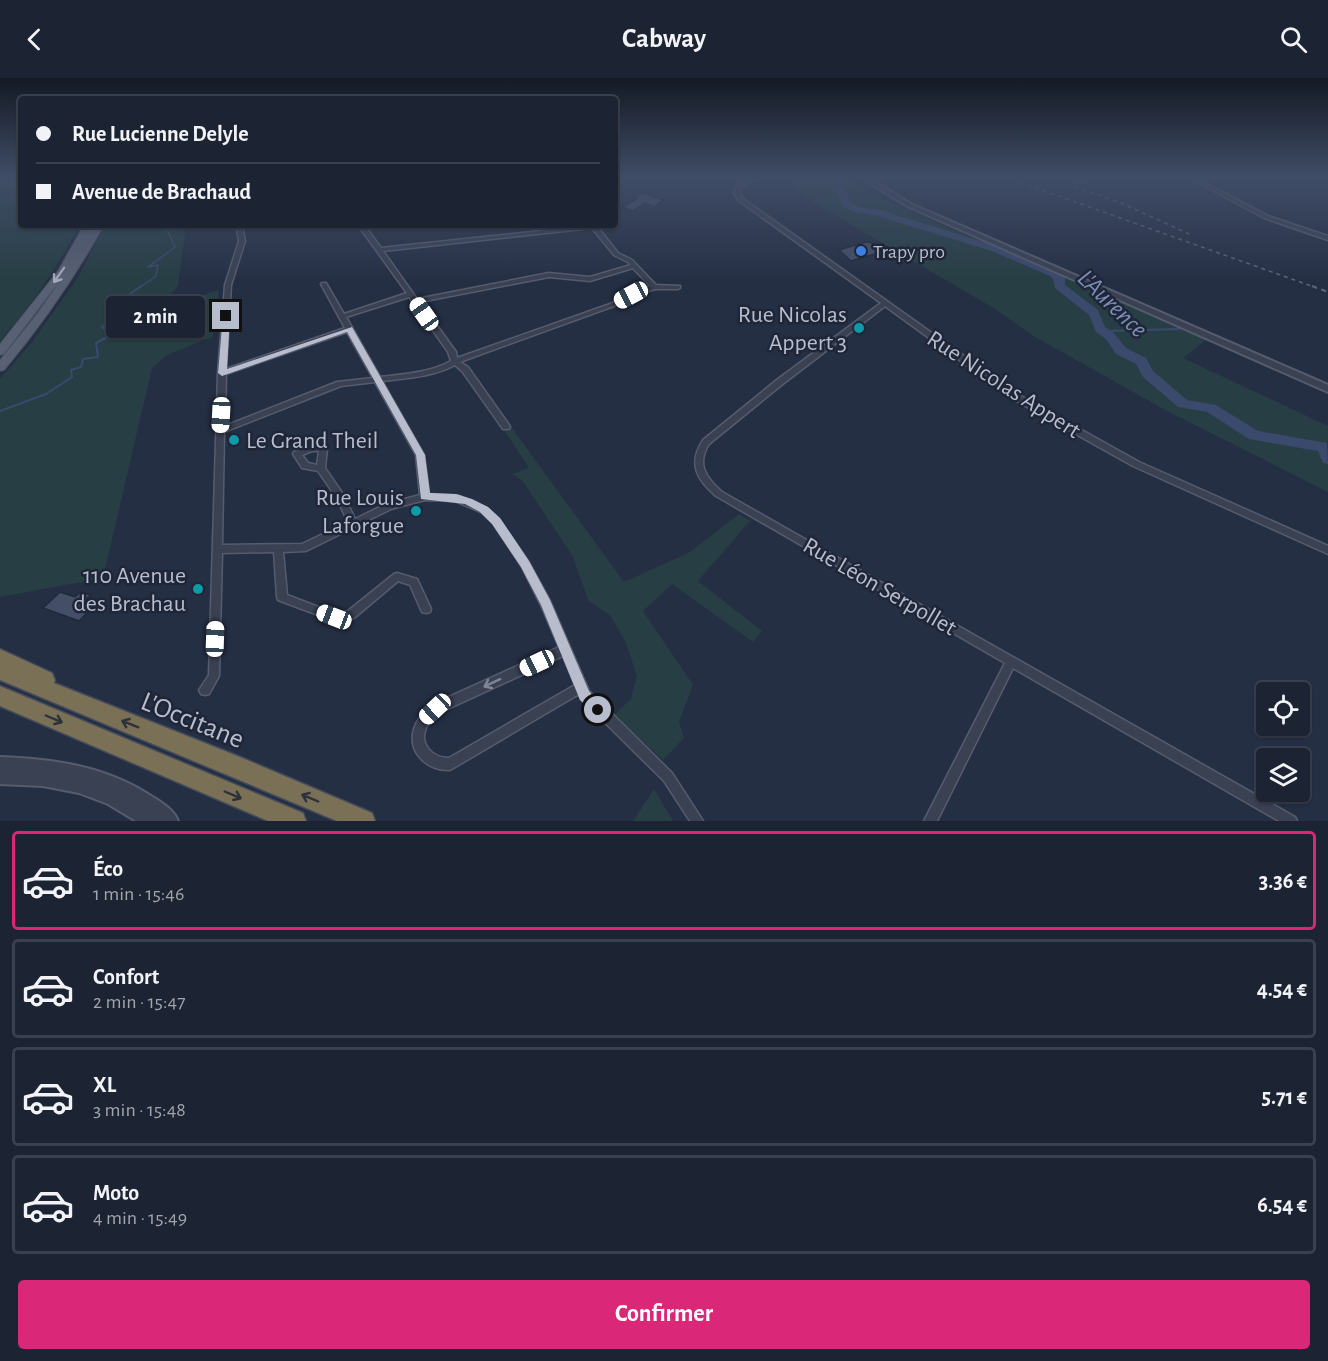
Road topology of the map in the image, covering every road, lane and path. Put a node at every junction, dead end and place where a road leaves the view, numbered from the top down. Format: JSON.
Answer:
{"nodes":[{"id":1,"x":757,"y":212,"type":"edge"},
{"id":2,"x":924,"y":212,"type":"edge"},
{"id":3,"x":1256,"y":212,"type":"edge"},
{"id":4,"x":86,"y":228,"type":"edge"},
{"id":5,"x":97,"y":228,"type":"edge"},
{"id":6,"x":240,"y":228,"type":"edge"},
{"id":7,"x":363,"y":228,"type":"edge"},
{"id":8,"x":576,"y":228,"type":"edge"},
{"id":9,"x":596,"y":228,"type":"edge"},
{"id":10,"x":1328,"y":238,"type":"edge"},
{"id":11,"x":379,"y":250,"type":"junction"},
{"id":12,"x":635,"y":266,"type":"junction"},
{"id":13,"x":324,"y":284,"type":"dead end"},
{"id":14,"x":678,"y":287,"type":"dead end"},
{"id":15,"x":654,"y":288,"type":"junction"},
{"id":16,"x":411,"y":294,"type":"junction"},
{"id":17,"x":416,"y":301,"type":"junction"},
{"id":18,"x":884,"y":304,"type":"junction"},
{"id":19,"x":342,"y":316,"type":"junction"},
{"id":20,"x":349,"y":329,"type":"junction"},
{"id":21,"x":0,"y":352,"type":"edge"},
{"id":22,"x":455,"y":362,"type":"junction"},
{"id":23,"x":0,"y":367,"type":"edge"},
{"id":24,"x":222,"y":373,"type":"junction"},
{"id":25,"x":378,"y":379,"type":"junction"},
{"id":26,"x":1328,"y":388,"type":"edge"},
{"id":27,"x":506,"y":427,"type":"dead end"},
{"id":28,"x":220,"y":431,"type":"junction"},
{"id":29,"x":321,"y":468,"type":"dead end"},
{"id":30,"x":425,"y":496,"type":"junction"},
{"id":31,"x":353,"y":524,"type":"junction"},
{"id":32,"x":217,"y":549,"type":"junction"},
{"id":33,"x":279,"y":549,"type":"junction"},
{"id":34,"x":1328,"y":550,"type":"edge"},
{"id":35,"x":426,"y":609,"type":"dead end"},
{"id":36,"x":564,"y":650,"type":"junction"},
{"id":37,"x":0,"y":658,"type":"edge"},
{"id":38,"x":1011,"y":661,"type":"junction"},
{"id":39,"x":0,"y":671,"type":"edge"},
{"id":40,"x":581,"y":687,"type":"junction"},
{"id":41,"x":205,"y":690,"type":"dead end"},
{"id":42,"x":0,"y":696,"type":"edge"},
{"id":43,"x":85,"y":706,"type":"junction"},
{"id":44,"x":0,"y":765,"type":"edge"},
{"id":45,"x":0,"y":776,"type":"edge"},
{"id":46,"x":150,"y":821,"type":"edge"},
{"id":47,"x":170,"y":821,"type":"edge"},
{"id":48,"x":295,"y":821,"type":"edge"},
{"id":49,"x":364,"y":821,"type":"edge"},
{"id":50,"x":697,"y":821,"type":"edge"},
{"id":51,"x":930,"y":821,"type":"edge"},
{"id":52,"x":1291,"y":821,"type":"edge"}],
"edges":[{"from":1,"to":18,"type":"street","name":"Rue Nicolas Appert"},
{"from":2,"to":26,"type":"street"},
{"from":3,"to":10,"type":"street"},
{"from":4,"to":21,"type":"main road","one_way":true},
{"from":5,"to":23,"type":"main road"},
{"from":6,"to":24,"type":"street"},
{"from":7,"to":11,"type":"street"},
{"from":8,"to":11,"type":"street"},
{"from":9,"to":12,"type":"street"},
{"from":11,"to":16,"type":"street"},
{"from":12,"to":15,"type":"street"},
{"from":12,"to":17,"type":"street"},
{"from":13,"to":19,"type":"street"},
{"from":14,"to":15,"type":"street"},
{"from":15,"to":22,"type":"street"},
{"from":16,"to":17,"type":"street"},
{"from":16,"to":19,"type":"street"},
{"from":17,"to":22,"type":"street"},
{"from":18,"to":34,"type":"street","name":"Rue Nicolas Appert"},
{"from":18,"to":38,"type":"street","name":"Rue Léon Serpollet"},
{"from":19,"to":20,"type":"street"},
{"from":20,"to":24,"type":"street"},
{"from":20,"to":25,"type":"street"},
{"from":22,"to":25,"type":"street"},
{"from":22,"to":27,"type":"street"},
{"from":24,"to":28,"type":"street"},
{"from":25,"to":28,"type":"street"},
{"from":25,"to":30,"type":"street"},
{"from":28,"to":32,"type":"street"},
{"from":29,"to":31,"type":"street"},
{"from":30,"to":31,"type":"street"},
{"from":30,"to":36,"type":"street"},
{"from":31,"to":33,"type":"street"},
{"from":32,"to":33,"type":"street"},
{"from":32,"to":41,"type":"street"},
{"from":33,"to":35,"type":"street"},
{"from":36,"to":40,"type":"street"},
{"from":36,"to":40,"type":"street","one_way":true},
{"from":37,"to":43,"type":"highway"},
{"from":38,"to":51,"type":"street"},
{"from":38,"to":52,"type":"street","name":"Rue Léon Serpollet"},
{"from":39,"to":43,"type":"highway","name":"L'Occitane"},
{"from":40,"to":50,"type":"street"},
{"from":42,"to":48,"type":"highway","one_way":true},
{"from":49,"to":43,"type":"highway","name":"L'Occitane","one_way":true},
{"from":44,"to":47,"type":"street"},
{"from":45,"to":46,"type":"street"}]}
